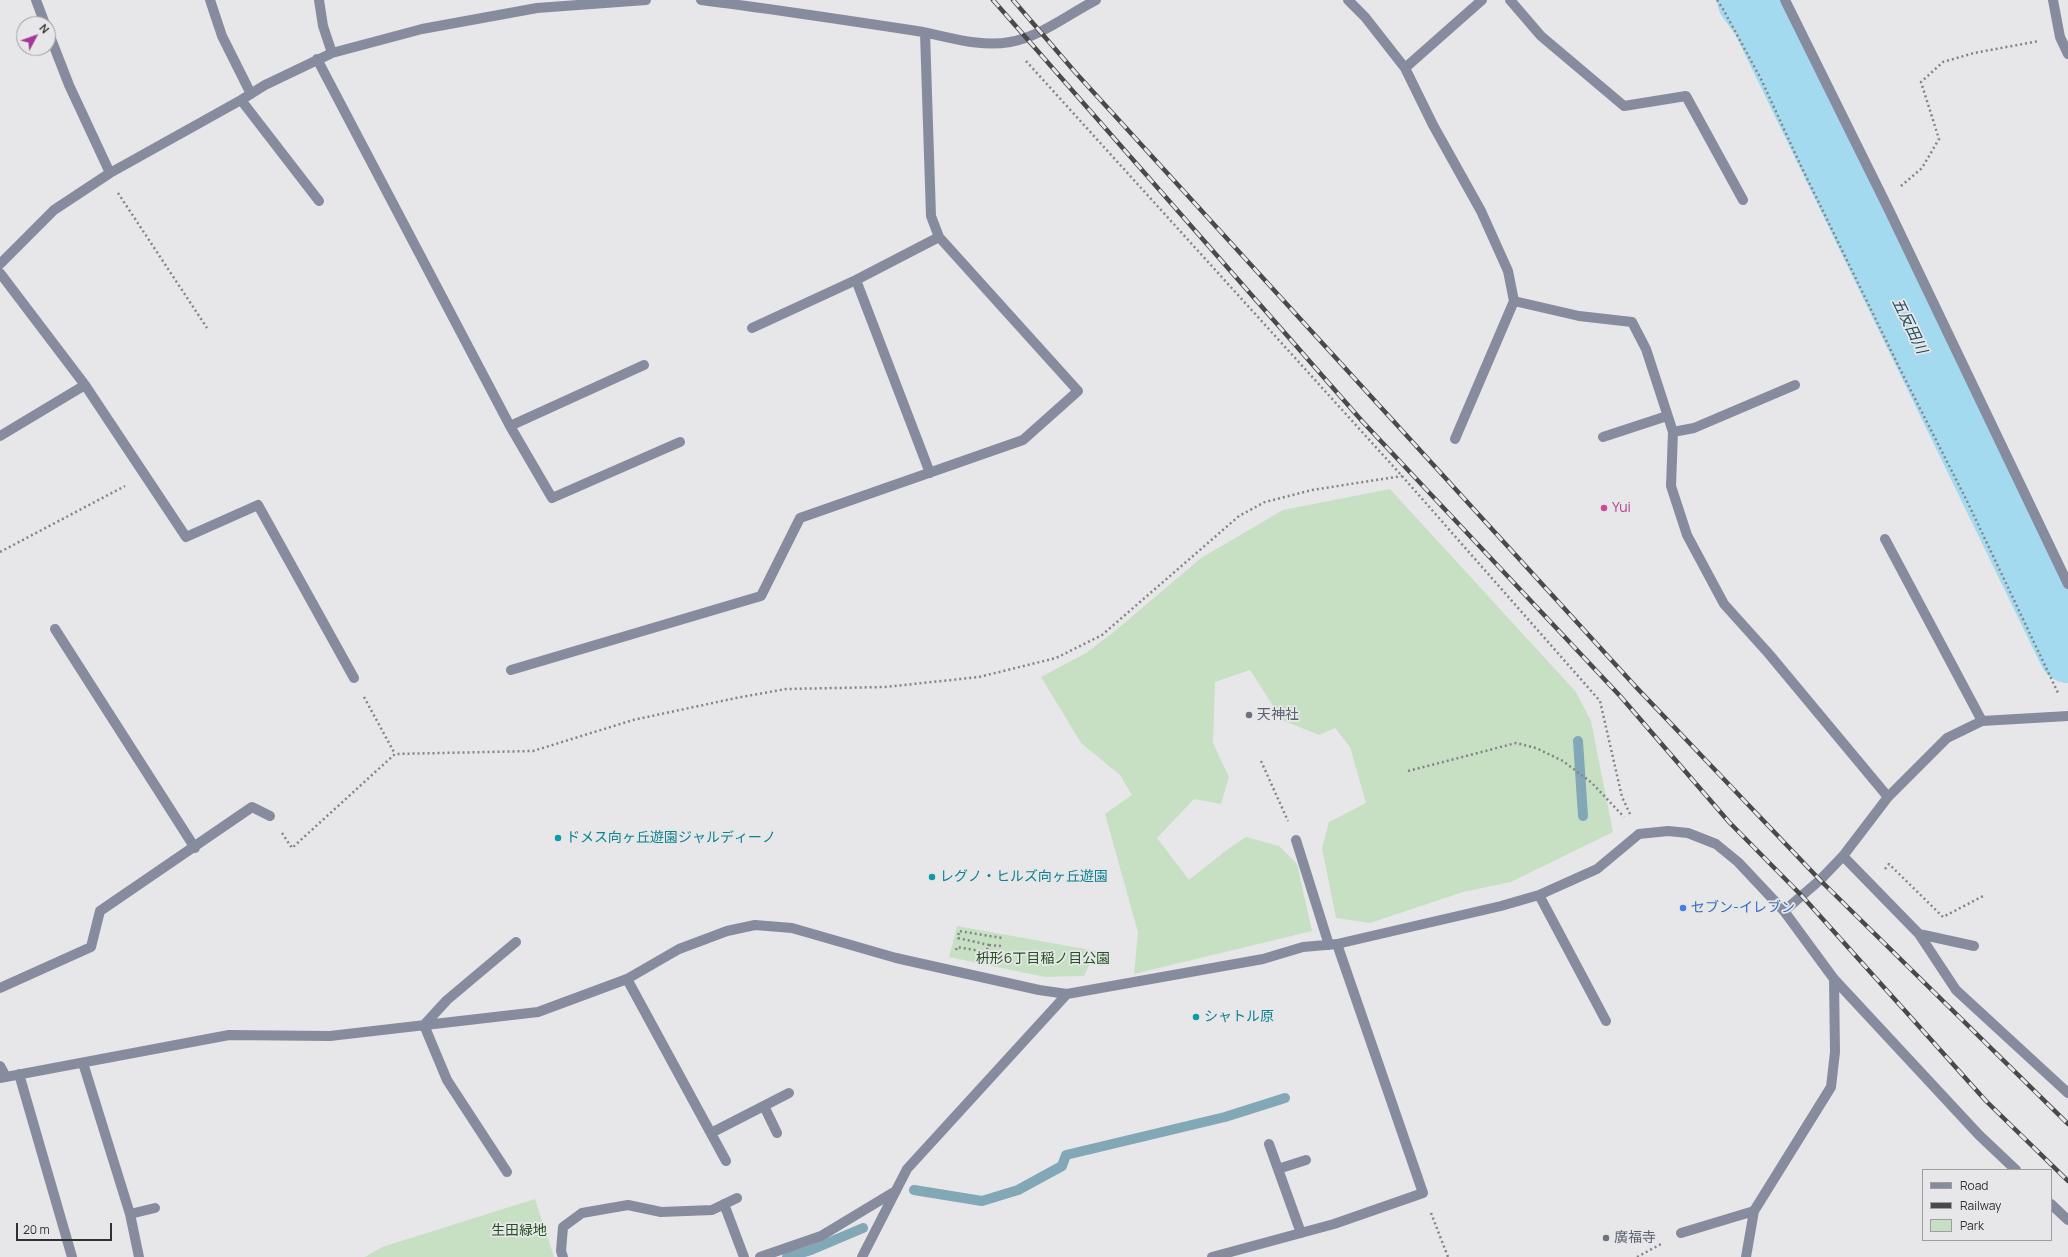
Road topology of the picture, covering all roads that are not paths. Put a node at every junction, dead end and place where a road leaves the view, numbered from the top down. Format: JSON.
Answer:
{"nodes":[{"id":1,"x":36,"y":0,"type":"edge"},
{"id":2,"x":210,"y":0,"type":"edge"},
{"id":3,"x":319,"y":0,"type":"edge"},
{"id":4,"x":646,"y":0,"type":"edge"},
{"id":5,"x":701,"y":0,"type":"edge"},
{"id":6,"x":1096,"y":0,"type":"edge"},
{"id":7,"x":1348,"y":0,"type":"edge"},
{"id":8,"x":1482,"y":0,"type":"edge"},
{"id":9,"x":1510,"y":0,"type":"edge"},
{"id":10,"x":1785,"y":0,"type":"edge"},
{"id":11,"x":2053,"y":0,"type":"edge"},
{"id":12,"x":42,"y":16,"type":"edge"},
{"id":13,"x":925,"y":32,"type":"junction"},
{"id":14,"x":56,"y":52,"type":"edge"},
{"id":15,"x":332,"y":53,"type":"junction"},
{"id":16,"x":2068,"y":54,"type":"edge"},
{"id":17,"x":317,"y":59,"type":"junction"},
{"id":18,"x":1405,"y":68,"type":"junction"},
{"id":19,"x":251,"y":94,"type":"junction"},
{"id":20,"x":241,"y":100,"type":"junction"},
{"id":21,"x":109,"y":174,"type":"junction"},
{"id":22,"x":1743,"y":200,"type":"dead end"},
{"id":23,"x":319,"y":201,"type":"dead end"},
{"id":24,"x":939,"y":237,"type":"junction"},
{"id":25,"x":0,"y":264,"type":"edge"},
{"id":26,"x":0,"y":273,"type":"edge"},
{"id":27,"x":856,"y":280,"type":"junction"},
{"id":28,"x":1514,"y":301,"type":"junction"},
{"id":29,"x":752,"y":328,"type":"dead end"},
{"id":30,"x":644,"y":365,"type":"dead end"},
{"id":31,"x":85,"y":384,"type":"junction"},
{"id":32,"x":1796,"y":385,"type":"dead end"},
{"id":33,"x":1667,"y":416,"type":"junction"},
{"id":34,"x":510,"y":426,"type":"junction"},
{"id":35,"x":1672,"y":432,"type":"junction"},
{"id":36,"x":0,"y":436,"type":"edge"},
{"id":37,"x":1603,"y":438,"type":"dead end"},
{"id":38,"x":1455,"y":439,"type":"dead end"},
{"id":39,"x":680,"y":442,"type":"dead end"},
{"id":40,"x":930,"y":473,"type":"junction"},
{"id":41,"x":1885,"y":539,"type":"dead end"},
{"id":42,"x":2068,"y":584,"type":"edge"},
{"id":43,"x":55,"y":629,"type":"dead end"},
{"id":44,"x":511,"y":670,"type":"dead end"},
{"id":45,"x":354,"y":678,"type":"road end"},
{"id":46,"x":2068,"y":716,"type":"edge"},
{"id":47,"x":1982,"y":721,"type":"junction"},
{"id":48,"x":1888,"y":797,"type":"junction"},
{"id":49,"x":270,"y":816,"type":"dead end"},
{"id":50,"x":1296,"y":840,"type":"road end"},
{"id":51,"x":195,"y":848,"type":"junction"},
{"id":52,"x":1844,"y":856,"type":"junction"},
{"id":53,"x":1538,"y":895,"type":"junction"},
{"id":54,"x":1784,"y":911,"type":"junction"},
{"id":55,"x":1919,"y":934,"type":"junction"},
{"id":56,"x":516,"y":942,"type":"dead end"},
{"id":57,"x":1333,"y":945,"type":"junction"},
{"id":58,"x":1974,"y":946,"type":"dead end"},
{"id":59,"x":627,"y":979,"type":"junction"},
{"id":60,"x":1834,"y":979,"type":"junction"},
{"id":61,"x":0,"y":988,"type":"edge"},
{"id":62,"x":1067,"y":994,"type":"junction"},
{"id":63,"x":1606,"y":1021,"type":"dead end"},
{"id":64,"x":424,"y":1025,"type":"junction"},
{"id":65,"x":84,"y":1063,"type":"junction"},
{"id":66,"x":0,"y":1066,"type":"edge"},
{"id":67,"x":19,"y":1074,"type":"junction"},
{"id":68,"x":3,"y":1077,"type":"edge"},
{"id":69,"x":789,"y":1093,"type":"dead end"},
{"id":70,"x":2068,"y":1093,"type":"edge"},
{"id":71,"x":764,"y":1106,"type":"junction"},
{"id":72,"x":711,"y":1133,"type":"junction"},
{"id":73,"x":778,"y":1133,"type":"dead end"},
{"id":74,"x":1269,"y":1144,"type":"dead end"},
{"id":75,"x":1306,"y":1160,"type":"dead end"},
{"id":76,"x":726,"y":1161,"type":"dead end"},
{"id":77,"x":1278,"y":1169,"type":"junction"},
{"id":78,"x":2015,"y":1169,"type":"edge"},
{"id":79,"x":507,"y":1172,"type":"dead end"},
{"id":80,"x":895,"y":1192,"type":"junction"},
{"id":81,"x":737,"y":1198,"type":"dead end"},
{"id":82,"x":724,"y":1204,"type":"junction"},
{"id":83,"x":2052,"y":1205,"type":"edge"},
{"id":84,"x":155,"y":1208,"type":"dead end"},
{"id":85,"x":1754,"y":1211,"type":"junction"},
{"id":86,"x":130,"y":1214,"type":"junction"},
{"id":87,"x":2068,"y":1220,"type":"edge"},
{"id":88,"x":1301,"y":1233,"type":"junction"},
{"id":89,"x":1681,"y":1233,"type":"road end"},
{"id":90,"x":72,"y":1257,"type":"edge"},
{"id":91,"x":139,"y":1257,"type":"edge"},
{"id":92,"x":563,"y":1257,"type":"edge"},
{"id":93,"x":744,"y":1257,"type":"edge"},
{"id":94,"x":760,"y":1257,"type":"edge"},
{"id":95,"x":862,"y":1257,"type":"edge"},
{"id":96,"x":1212,"y":1257,"type":"edge"},
{"id":97,"x":1746,"y":1257,"type":"edge"}],
"edges":[{"from":1,"to":12,"type":"street"},
{"from":2,"to":19,"type":"street"},
{"from":3,"to":15,"type":"street"},
{"from":4,"to":15,"type":"street"},
{"from":5,"to":13,"type":"street"},
{"from":6,"to":13,"type":"street"},
{"from":7,"to":18,"type":"street"},
{"from":8,"to":18,"type":"street"},
{"from":9,"to":22,"type":"street"},
{"from":10,"to":42,"type":"street"},
{"from":11,"to":16,"type":"street"},
{"from":13,"to":24,"type":"street"},
{"from":14,"to":21,"type":"street"},
{"from":15,"to":17,"type":"street"},
{"from":17,"to":19,"type":"street"},
{"from":17,"to":34,"type":"street"},
{"from":18,"to":28,"type":"street"},
{"from":19,"to":20,"type":"street"},
{"from":20,"to":21,"type":"street"},
{"from":20,"to":23,"type":"street"},
{"from":21,"to":25,"type":"street"},
{"from":24,"to":27,"type":"street"},
{"from":24,"to":40,"type":"street"},
{"from":26,"to":31,"type":"street"},
{"from":27,"to":29,"type":"street"},
{"from":27,"to":40,"type":"street"},
{"from":28,"to":33,"type":"street"},
{"from":28,"to":38,"type":"street"},
{"from":30,"to":34,"type":"street"},
{"from":31,"to":36,"type":"street"},
{"from":31,"to":45,"type":"street"},
{"from":32,"to":35,"type":"street"},
{"from":33,"to":35,"type":"street"},
{"from":33,"to":37,"type":"street"},
{"from":34,"to":39,"type":"street"},
{"from":35,"to":48,"type":"street"},
{"from":40,"to":44,"type":"street"},
{"from":41,"to":47,"type":"street"},
{"from":43,"to":51,"type":"street"},
{"from":46,"to":47,"type":"street"},
{"from":47,"to":48,"type":"street"},
{"from":48,"to":52,"type":"street"},
{"from":49,"to":51,"type":"street"},
{"from":50,"to":57,"type":"street"},
{"from":51,"to":61,"type":"street"},
{"from":52,"to":54,"type":"street"},
{"from":52,"to":55,"type":"street"},
{"from":53,"to":54,"type":"street"},
{"from":53,"to":57,"type":"street"},
{"from":53,"to":63,"type":"street"},
{"from":54,"to":60,"type":"street"},
{"from":55,"to":58,"type":"street"},
{"from":55,"to":70,"type":"street"},
{"from":56,"to":64,"type":"street"},
{"from":57,"to":62,"type":"street"},
{"from":57,"to":88,"type":"street"},
{"from":59,"to":62,"type":"street"},
{"from":59,"to":64,"type":"street"},
{"from":59,"to":72,"type":"street"},
{"from":60,"to":78,"type":"street"},
{"from":60,"to":85,"type":"street"},
{"from":62,"to":80,"type":"street"},
{"from":64,"to":65,"type":"street"},
{"from":64,"to":79,"type":"street"},
{"from":65,"to":67,"type":"street"},
{"from":65,"to":86,"type":"street"},
{"from":66,"to":68,"type":"street"},
{"from":67,"to":68,"type":"street"},
{"from":67,"to":90,"type":"street"},
{"from":69,"to":71,"type":"street"},
{"from":71,"to":72,"type":"street"},
{"from":71,"to":73,"type":"street"},
{"from":72,"to":76,"type":"street"},
{"from":74,"to":77,"type":"street"},
{"from":75,"to":77,"type":"street"},
{"from":77,"to":88,"type":"street"},
{"from":80,"to":94,"type":"street"},
{"from":80,"to":95,"type":"street"},
{"from":81,"to":82,"type":"street"},
{"from":82,"to":92,"type":"street"},
{"from":82,"to":93,"type":"street"},
{"from":83,"to":87,"type":"street"},
{"from":84,"to":86,"type":"street"},
{"from":85,"to":89,"type":"street"},
{"from":85,"to":97,"type":"street"},
{"from":86,"to":91,"type":"street"},
{"from":88,"to":96,"type":"street"}]}
